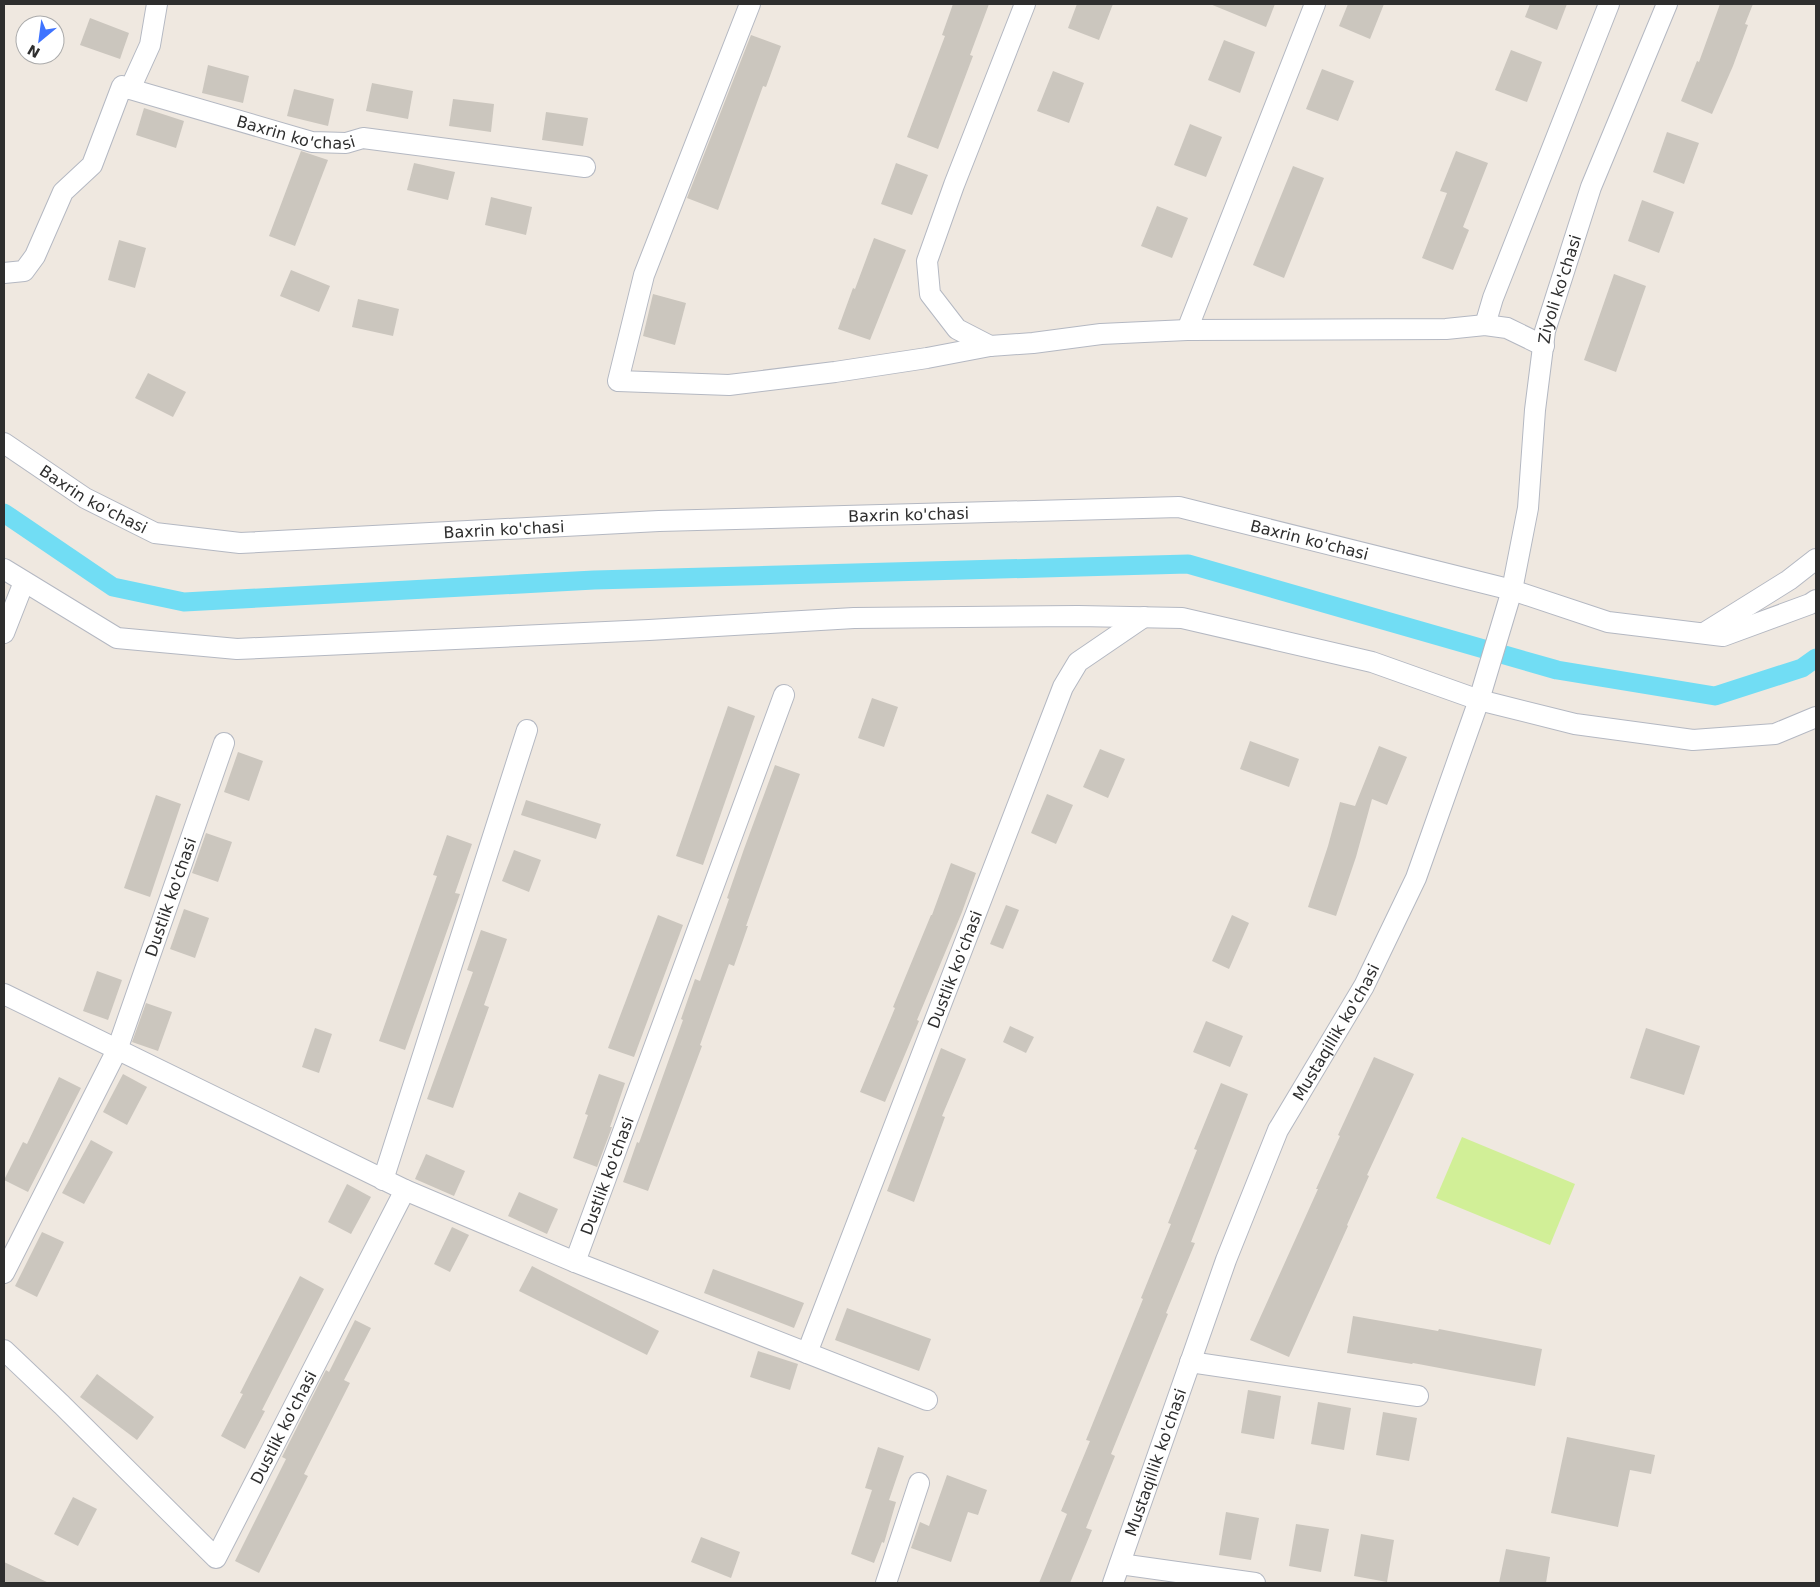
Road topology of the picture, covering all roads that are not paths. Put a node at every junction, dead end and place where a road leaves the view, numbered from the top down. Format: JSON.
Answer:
{"nodes":[{"id":1,"x":156,"y":4,"type":"edge"},
{"id":2,"x":750,"y":4,"type":"edge"},
{"id":3,"x":1025,"y":4,"type":"edge"},
{"id":4,"x":1315,"y":4,"type":"edge"},
{"id":5,"x":1609,"y":4,"type":"edge"},
{"id":6,"x":1667,"y":4,"type":"edge"},
{"id":7,"x":130,"y":89,"type":"junction"},
{"id":8,"x":585,"y":167,"type":"dead end"},
{"id":9,"x":4,"y":273,"type":"edge"},
{"id":10,"x":1484,"y":325,"type":"junction"},
{"id":11,"x":1187,"y":330,"type":"junction"},
{"id":12,"x":990,"y":346,"type":"junction"},
{"id":13,"x":1544,"y":346,"type":"junction"},
{"id":14,"x":4,"y":443,"type":"edge"},
{"id":15,"x":1816,"y":559,"type":"edge"},
{"id":16,"x":4,"y":569,"type":"edge"},
{"id":17,"x":24,"y":582,"type":"junction"},
{"id":18,"x":1512,"y":590,"type":"junction"},
{"id":19,"x":1816,"y":600,"type":"edge"},
{"id":20,"x":1144,"y":617,"type":"junction"},
{"id":21,"x":4,"y":633,"type":"edge"},
{"id":22,"x":1704,"y":633,"type":"junction"},
{"id":23,"x":784,"y":694,"type":"dead end"},
{"id":24,"x":1479,"y":700,"type":"junction"},
{"id":25,"x":1816,"y":717,"type":"edge"},
{"id":26,"x":527,"y":730,"type":"dead end"},
{"id":27,"x":224,"y":743,"type":"dead end"},
{"id":28,"x":4,"y":994,"type":"edge"},
{"id":29,"x":117,"y":1050,"type":"junction"},
{"id":30,"x":383,"y":1180,"type":"junction"},
{"id":31,"x":405,"y":1190,"type":"junction"},
{"id":32,"x":575,"y":1262,"type":"junction"},
{"id":33,"x":4,"y":1273,"type":"edge"},
{"id":34,"x":4,"y":1350,"type":"edge"},
{"id":35,"x":807,"y":1353,"type":"junction"},
{"id":36,"x":1190,"y":1362,"type":"junction"},
{"id":37,"x":1418,"y":1396,"type":"dead end"},
{"id":38,"x":927,"y":1400,"type":"dead end"},
{"id":39,"x":919,"y":1483,"type":"dead end"},
{"id":40,"x":1120,"y":1564,"type":"junction"},
{"id":41,"x":886,"y":1583,"type":"edge"},
{"id":42,"x":1113,"y":1583,"type":"edge"},
{"id":43,"x":1255,"y":1583,"type":"edge"}],
"edges":[{"from":1,"to":7,"type":"street"},
{"from":2,"to":12,"type":"street"},
{"from":3,"to":12,"type":"street"},
{"from":4,"to":11,"type":"street"},
{"from":5,"to":10,"type":"street"},
{"from":6,"to":13,"type":"street","name":"Ziyoli ko'chasi"},
{"from":7,"to":8,"type":"street","name":"Baxrin ko'chasi"},
{"from":7,"to":9,"type":"street"},
{"from":10,"to":11,"type":"street"},
{"from":10,"to":13,"type":"street"},
{"from":11,"to":12,"type":"street"},
{"from":13,"to":18,"type":"street","name":"Ziyoli ko'chasi"},
{"from":14,"to":18,"type":"street","name":"Baxrin ko'chasi"},
{"from":15,"to":22,"type":"street"},
{"from":16,"to":17,"type":"street"},
{"from":17,"to":20,"type":"street"},
{"from":17,"to":21,"type":"street"},
{"from":18,"to":22,"type":"street","name":"Baxrin ko'chasi"},
{"from":18,"to":24,"type":"street","name":"Ziyoli ko'chasi"},
{"from":19,"to":22,"type":"street","name":"Baxrin ko'chasi"},
{"from":20,"to":24,"type":"street"},
{"from":20,"to":35,"type":"street","name":"Dustlik ko'chasi"},
{"from":23,"to":32,"type":"street","name":"Dustlik ko'chasi"},
{"from":24,"to":25,"type":"street"},
{"from":24,"to":36,"type":"street","name":"Mustaqillik ko'chasi"},
{"from":26,"to":30,"type":"street"},
{"from":27,"to":29,"type":"street","name":"Dustlik ko'chasi"},
{"from":28,"to":29,"type":"street"},
{"from":29,"to":30,"type":"street"},
{"from":29,"to":33,"type":"street","name":"Dustlik ko'chasi"},
{"from":30,"to":31,"type":"street"},
{"from":31,"to":32,"type":"street"},
{"from":31,"to":34,"type":"street","name":"Dustlik ko'chasi"},
{"from":32,"to":35,"type":"street"},
{"from":35,"to":38,"type":"street"},
{"from":36,"to":37,"type":"street"},
{"from":36,"to":40,"type":"street","name":"Mustaqillik ko'chasi"},
{"from":39,"to":41,"type":"street"},
{"from":40,"to":42,"type":"street","name":"Mustaqillik ko'chasi"},
{"from":40,"to":43,"type":"street"}]}
